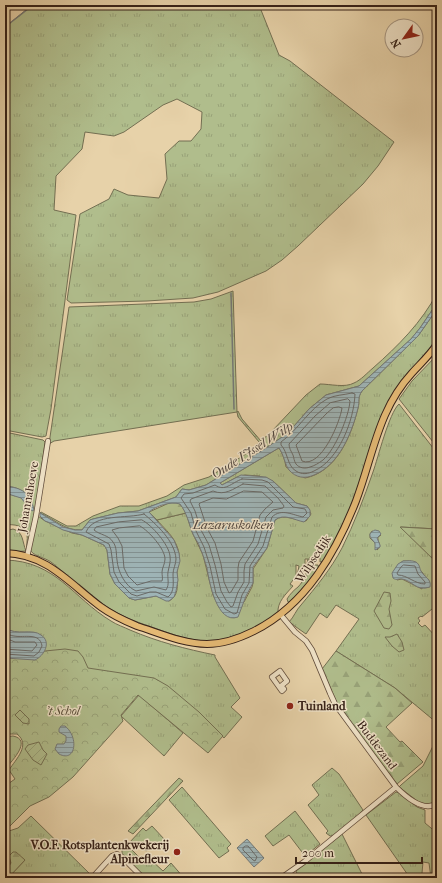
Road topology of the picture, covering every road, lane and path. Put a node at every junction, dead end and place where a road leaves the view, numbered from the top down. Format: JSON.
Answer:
{"nodes":[{"id":1,"x":437,"y":344,"type":"edge"},
{"id":2,"x":48,"y":441,"type":"dead end"},
{"id":3,"x":5,"y":553,"type":"edge"},
{"id":4,"x":27,"y":557,"type":"junction"},
{"id":5,"x":280,"y":614,"type":"junction"},
{"id":6,"x":396,"y":787,"type":"junction"},
{"id":7,"x":437,"y":803,"type":"edge"},
{"id":8,"x":92,"y":878,"type":"edge"},
{"id":9,"x":143,"y":878,"type":"edge"},
{"id":10,"x":281,"y":878,"type":"edge"}],
"edges":[{"from":1,"to":5,"type":"main road","name":"Wilpsedijk"},
{"from":2,"to":4,"type":"street","name":"Johannahoeve"},
{"from":3,"to":4,"type":"main road","name":"Wilpsedijk"},
{"from":4,"to":5,"type":"main road","name":"Wilpsedijk"},
{"from":5,"to":6,"type":"street","name":"Buddezand"},
{"from":6,"to":7,"type":"street","name":"Buddezand"},
{"from":6,"to":10,"type":"street"},
{"from":8,"to":9,"type":"street"}]}
